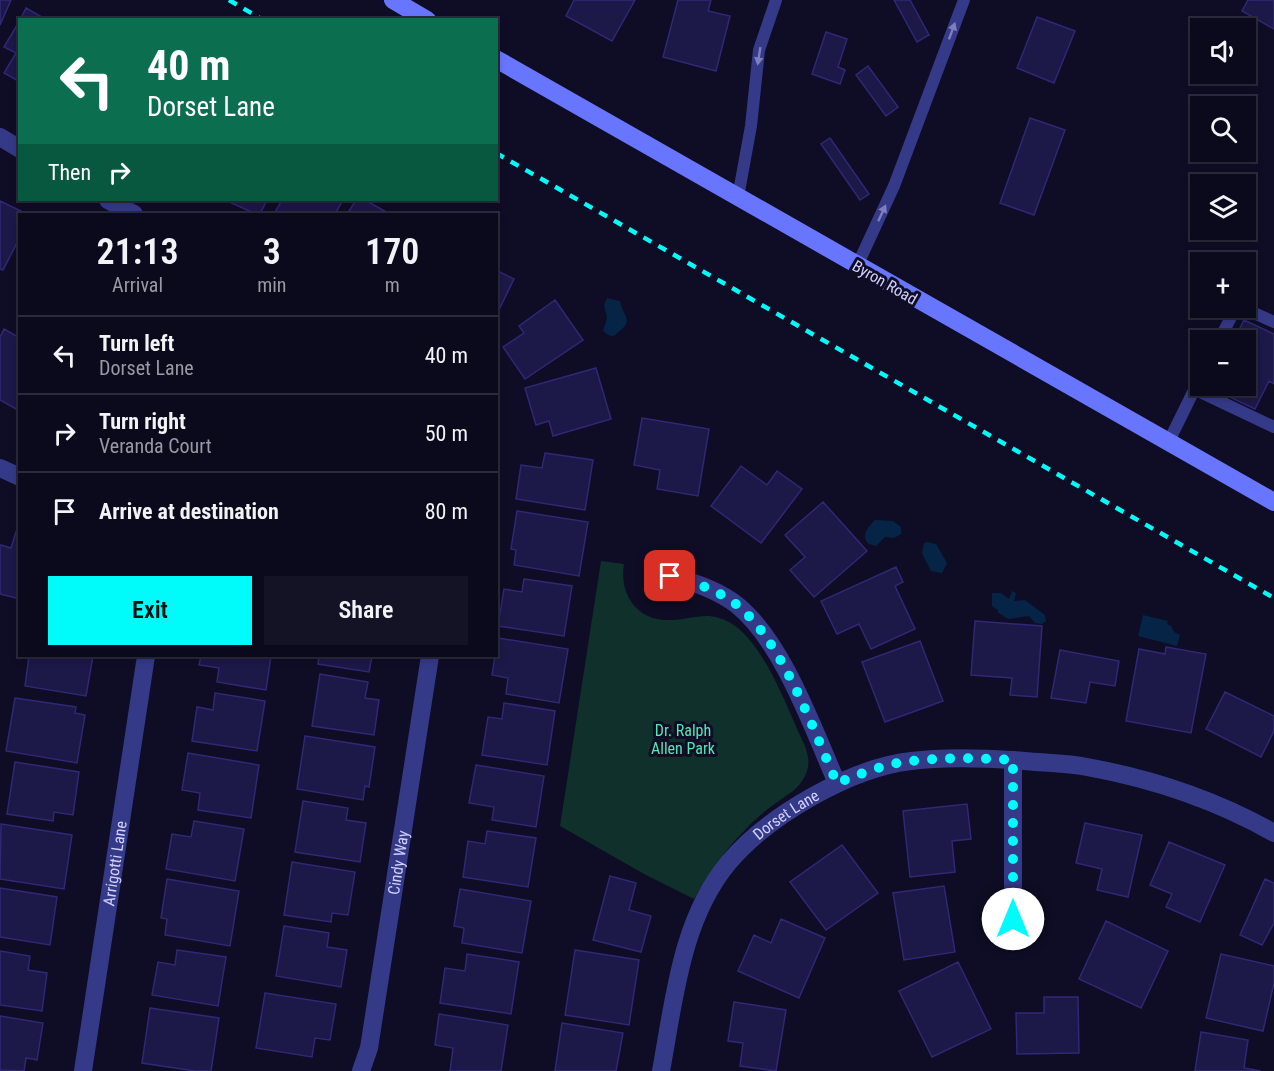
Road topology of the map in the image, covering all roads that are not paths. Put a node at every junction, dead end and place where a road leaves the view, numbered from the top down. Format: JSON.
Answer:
{"nodes":[{"id":1,"x":393,"y":0,"type":"edge"},
{"id":2,"x":776,"y":0,"type":"edge"},
{"id":3,"x":964,"y":0,"type":"edge"},
{"id":4,"x":424,"y":18,"type":"edge"},
{"id":5,"x":498,"y":60,"type":"edge"},
{"id":6,"x":0,"y":137,"type":"edge"},
{"id":7,"x":18,"y":148,"type":"edge"},
{"id":8,"x":738,"y":197,"type":"junction"},
{"id":9,"x":110,"y":201,"type":"edge"},
{"id":10,"x":132,"y":213,"type":"edge"},
{"id":11,"x":857,"y":266,"type":"junction"},
{"id":12,"x":1256,"y":314,"type":"edge"},
{"id":13,"x":1274,"y":322,"type":"edge"},
{"id":14,"x":1191,"y":396,"type":"edge"},
{"id":15,"x":1220,"y":396,"type":"edge"},
{"id":16,"x":1274,"y":427,"type":"edge"},
{"id":17,"x":1168,"y":443,"type":"junction"},
{"id":18,"x":0,"y":468,"type":"edge"},
{"id":19,"x":18,"y":476,"type":"edge"},
{"id":20,"x":1274,"y":502,"type":"edge"},
{"id":21,"x":670,"y":576,"type":"dead end"},
{"id":22,"x":146,"y":657,"type":"edge"},
{"id":23,"x":430,"y":657,"type":"edge"},
{"id":24,"x":1013,"y":760,"type":"junction"},
{"id":25,"x":837,"y":783,"type":"junction"},
{"id":26,"x":1274,"y":833,"type":"edge"},
{"id":27,"x":1013,"y":919,"type":"dead end"},
{"id":28,"x":83,"y":1071,"type":"edge"},
{"id":29,"x":361,"y":1071,"type":"edge"},
{"id":30,"x":661,"y":1071,"type":"edge"}],
"edges":[{"from":1,"to":4,"type":"main road"},
{"from":2,"to":8,"type":"lane","one_way":true},
{"from":11,"to":3,"type":"lane","one_way":true},
{"from":5,"to":8,"type":"main road","name":"Byron Road"},
{"from":6,"to":7,"type":"street"},
{"from":8,"to":11,"type":"main road","name":"Byron Road"},
{"from":9,"to":10,"type":"street"},
{"from":11,"to":17,"type":"main road","name":"Byron Road"},
{"from":12,"to":13,"type":"lane"},
{"from":14,"to":17,"type":"lane"},
{"from":15,"to":16,"type":"lane"},
{"from":17,"to":20,"type":"main road","name":"Byron Road"},
{"from":18,"to":19,"type":"street"},
{"from":21,"to":25,"type":"street"},
{"from":22,"to":28,"type":"street","name":"Arrigotti Lane"},
{"from":23,"to":29,"type":"street","name":"Cindy Way"},
{"from":24,"to":25,"type":"street","name":"Dorset Lane"},
{"from":24,"to":26,"type":"street","name":"Dorset Lane"},
{"from":24,"to":27,"type":"street"},
{"from":25,"to":30,"type":"street","name":"Dorset Lane"}]}
